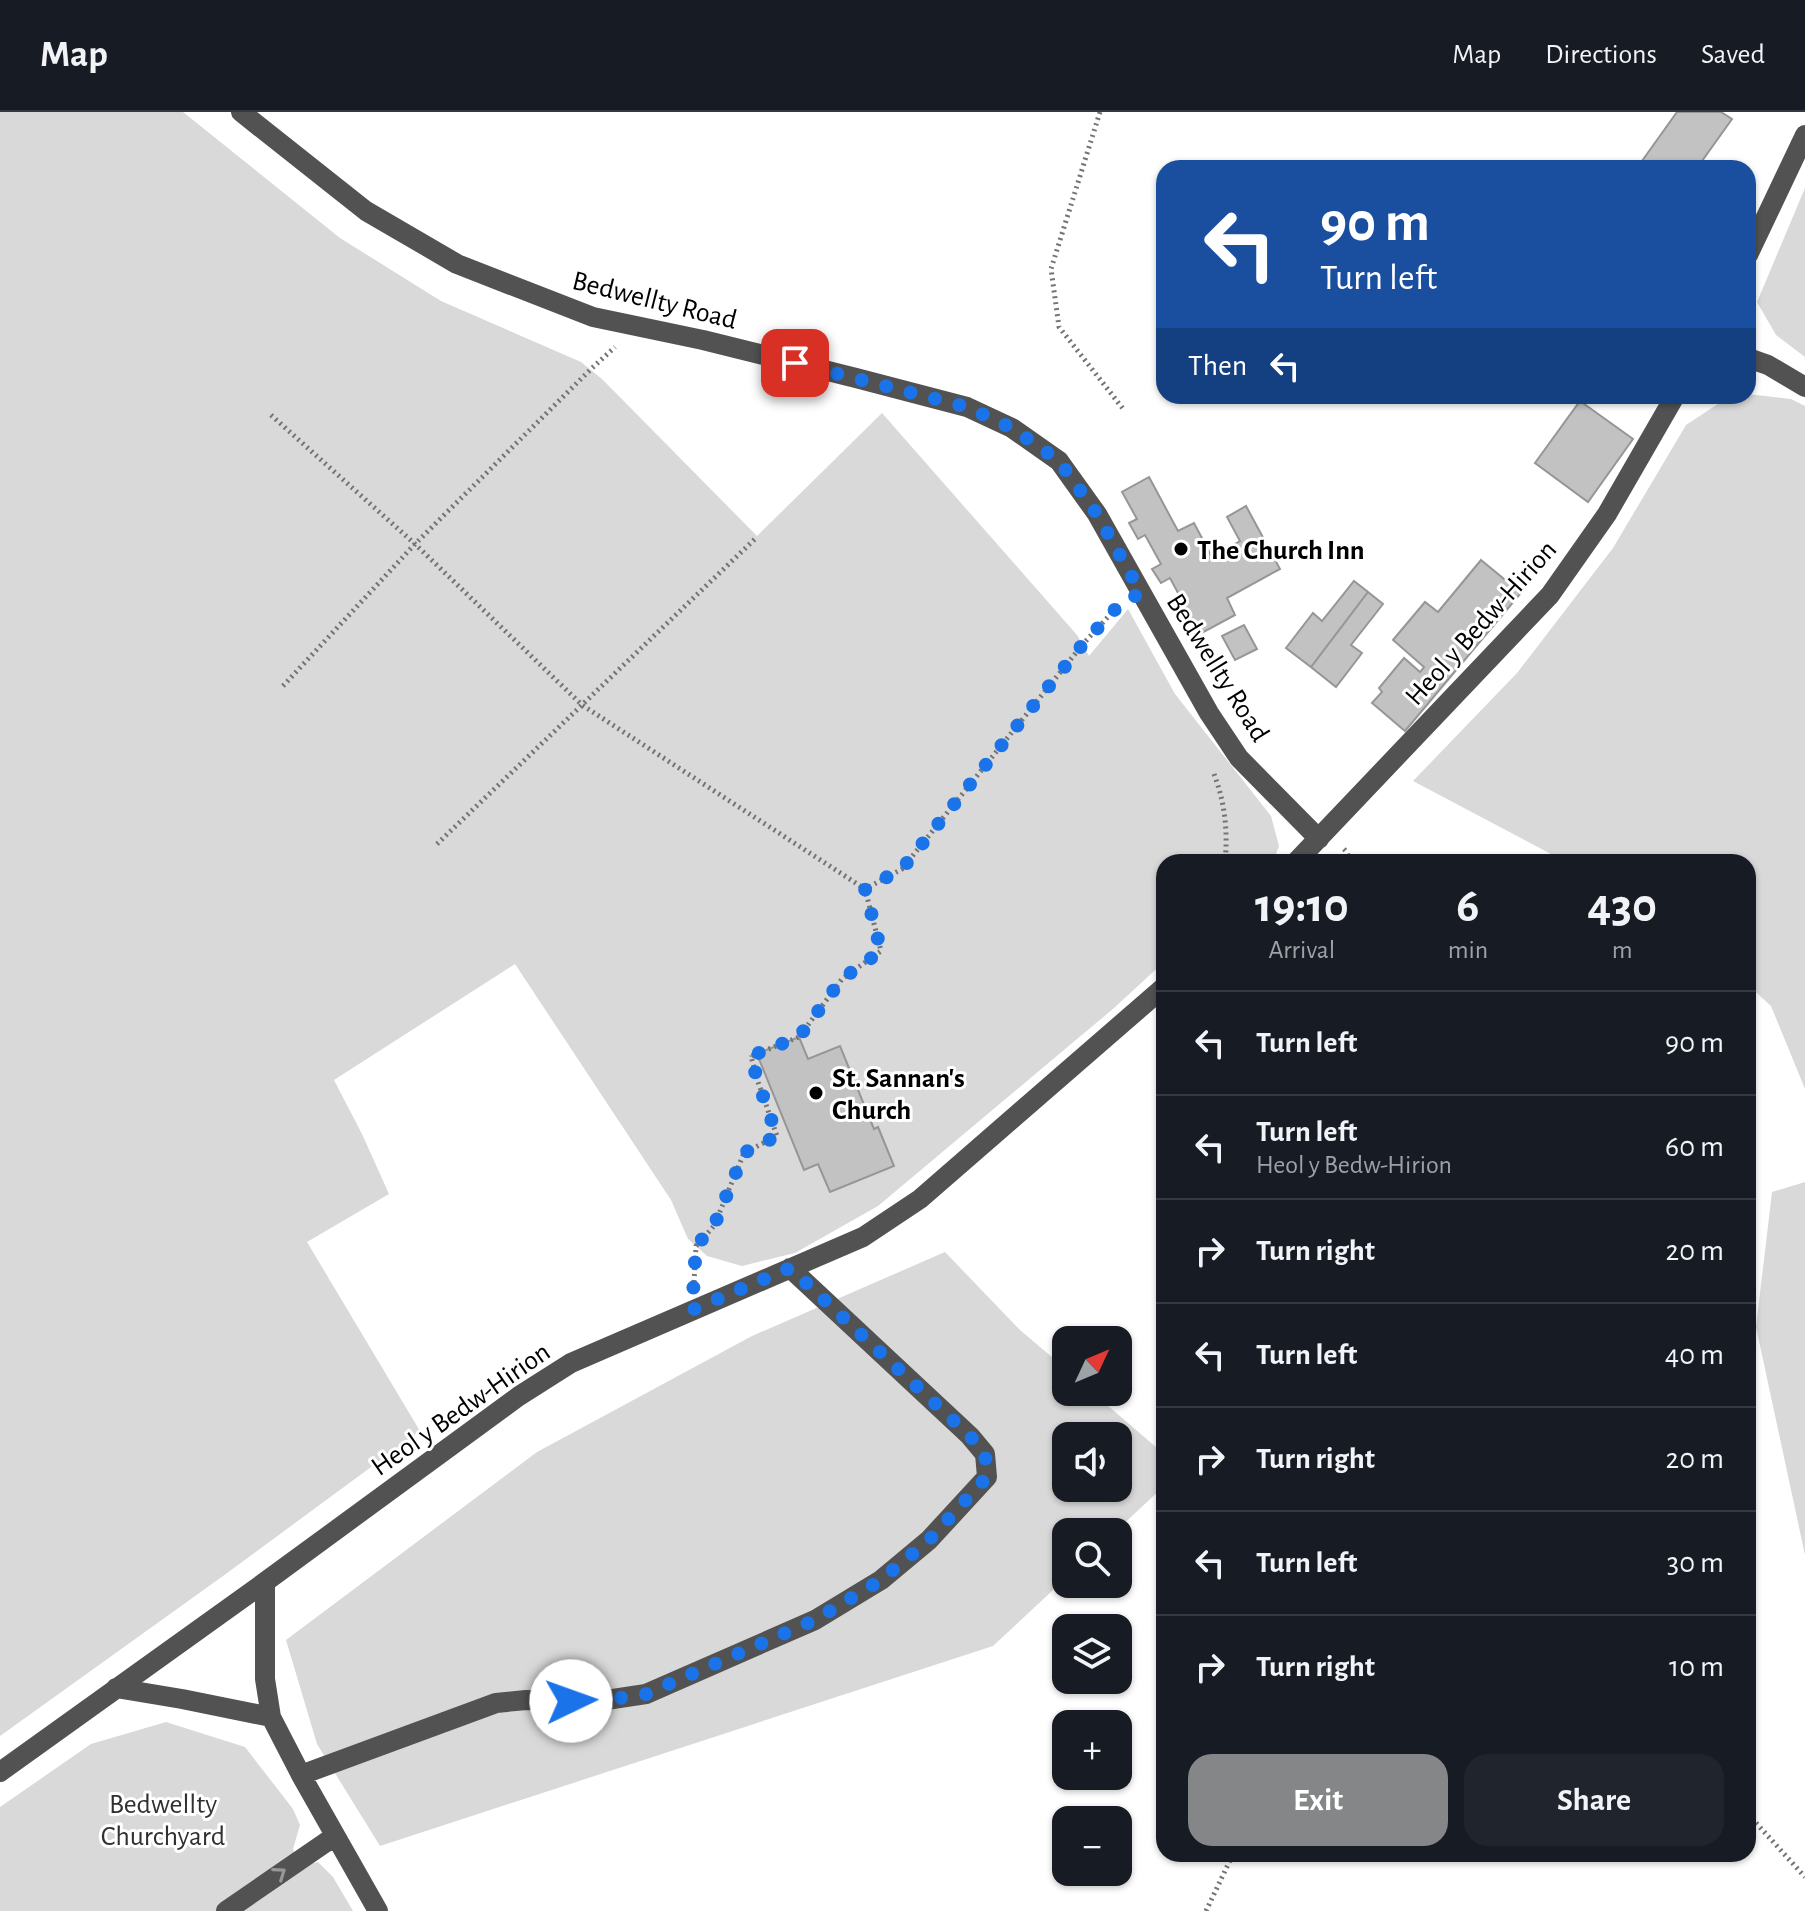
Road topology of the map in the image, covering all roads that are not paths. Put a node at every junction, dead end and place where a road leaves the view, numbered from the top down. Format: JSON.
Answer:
{"nodes":[{"id":1,"x":241,"y":112,"type":"edge"},
{"id":2,"x":1805,"y":135,"type":"edge"},
{"id":3,"x":1756,"y":238,"type":"edge"},
{"id":4,"x":1756,"y":361,"type":"edge"},
{"id":5,"x":1805,"y":387,"type":"edge"},
{"id":6,"x":1670,"y":404,"type":"edge"},
{"id":7,"x":1319,"y":839,"type":"junction"},
{"id":8,"x":1304,"y":854,"type":"edge"},
{"id":9,"x":1156,"y":994,"type":"edge"},
{"id":10,"x":790,"y":1268,"type":"junction"},
{"id":11,"x":265,"y":1582,"type":"junction"},
{"id":12,"x":116,"y":1688,"type":"junction"},
{"id":13,"x":271,"y":1717,"type":"junction"},
{"id":14,"x":0,"y":1772,"type":"edge"},
{"id":15,"x":301,"y":1775,"type":"junction"},
{"id":16,"x":335,"y":1836,"type":"junction"},
{"id":17,"x":226,"y":1911,"type":"edge"},
{"id":18,"x":378,"y":1911,"type":"edge"}],
"edges":[{"from":1,"to":7,"type":"street","name":"Bedwellty Road"},
{"from":2,"to":3,"type":"street"},
{"from":4,"to":5,"type":"street"},
{"from":6,"to":7,"type":"street","name":"Heol y Bedw-Hirion"},
{"from":7,"to":8,"type":"street","name":"Heol y Bedw-Hirion"},
{"from":9,"to":10,"type":"street","name":"Heol y Bedw-Hirion"},
{"from":10,"to":11,"type":"street","name":"Heol y Bedw-Hirion"},
{"from":10,"to":15,"type":"street"},
{"from":11,"to":12,"type":"street","name":"Heol y Bedw-Hirion"},
{"from":11,"to":13,"type":"street"},
{"from":12,"to":13,"type":"street"},
{"from":12,"to":14,"type":"street","name":"Heol y Bedw-Hirion"},
{"from":13,"to":15,"type":"street"},
{"from":15,"to":16,"type":"street"},
{"from":17,"to":16,"type":"street","one_way":true},
{"from":16,"to":18,"type":"street"}]}
